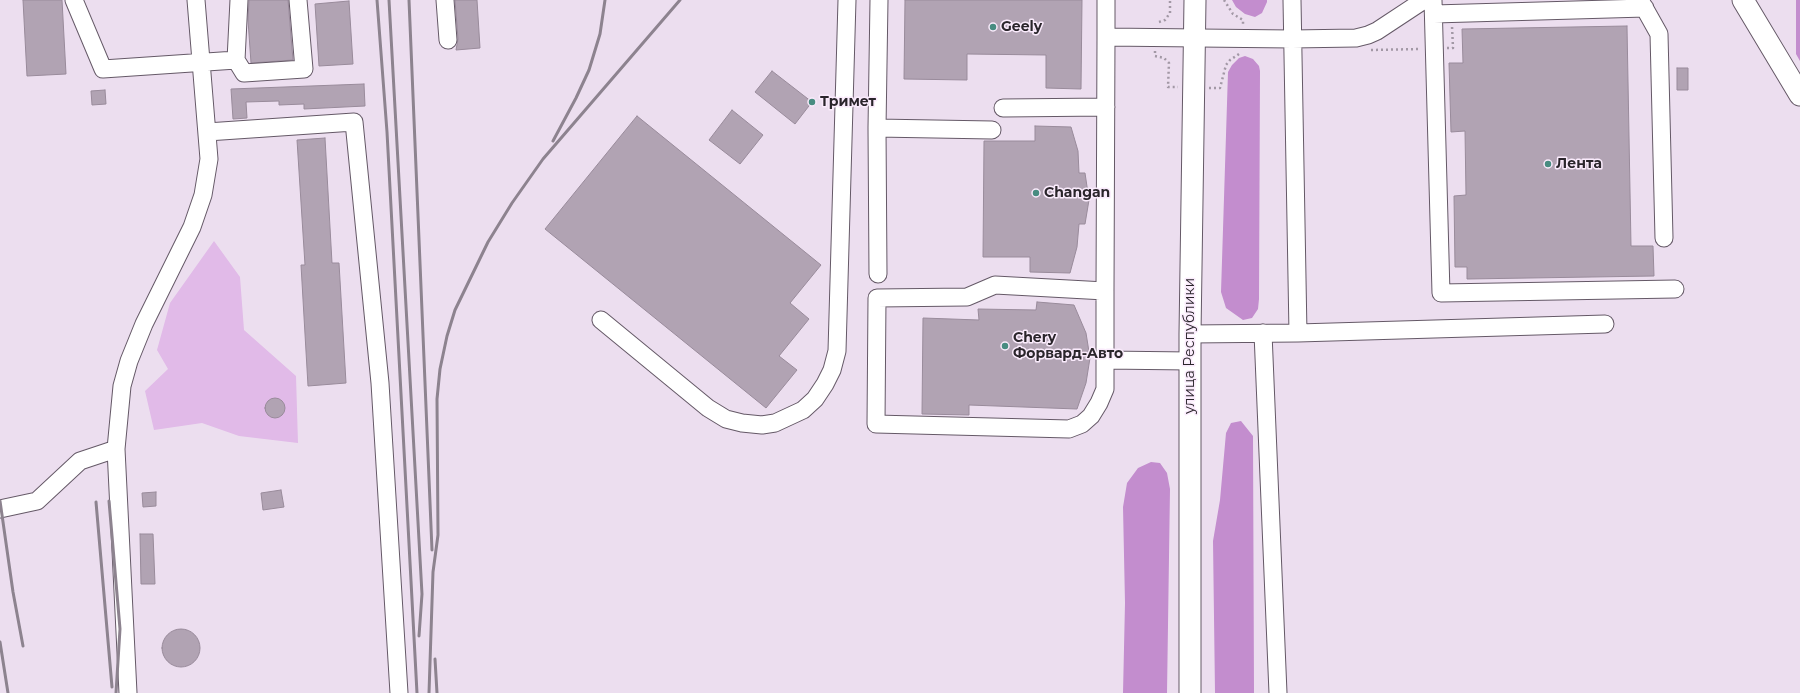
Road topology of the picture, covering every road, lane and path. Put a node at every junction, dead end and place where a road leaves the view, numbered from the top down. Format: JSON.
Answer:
{"nodes":[{"id":1,"x":74,"y":0,"type":"edge"},
{"id":2,"x":196,"y":0,"type":"edge"},
{"id":3,"x":239,"y":0,"type":"edge"},
{"id":4,"x":298,"y":0,"type":"edge"},
{"id":5,"x":445,"y":0,"type":"edge"},
{"id":6,"x":847,"y":0,"type":"edge"},
{"id":7,"x":879,"y":0,"type":"edge"},
{"id":8,"x":1106,"y":0,"type":"edge"},
{"id":9,"x":1170,"y":0,"type":"edge"},
{"id":10,"x":1195,"y":0,"type":"edge"},
{"id":11,"x":1224,"y":0,"type":"edge"},
{"id":12,"x":1292,"y":0,"type":"edge"},
{"id":13,"x":1424,"y":0,"type":"edge"},
{"id":14,"x":1738,"y":0,"type":"edge"},
{"id":15,"x":1643,"y":4,"type":"edge"},
{"id":16,"x":1433,"y":7,"type":"edge"},
{"id":17,"x":1748,"y":9,"type":"edge"},
{"id":18,"x":1243,"y":20,"type":"dead end"},
{"id":19,"x":1155,"y":22,"type":"dead end"},
{"id":20,"x":1106,"y":37,"type":"junction"},
{"id":21,"x":1194,"y":38,"type":"junction"},
{"id":22,"x":1292,"y":39,"type":"junction"},
{"id":23,"x":448,"y":40,"type":"dead end"},
{"id":24,"x":1242,"y":53,"type":"dead end"},
{"id":25,"x":1155,"y":56,"type":"dead end"},
{"id":26,"x":236,"y":60,"type":"junction"},
{"id":27,"x":201,"y":62,"type":"junction"},
{"id":28,"x":1168,"y":87,"type":"dead end"},
{"id":29,"x":1220,"y":88,"type":"dead end"},
{"id":30,"x":1800,"y":95,"type":"edge"},
{"id":31,"x":1106,"y":107,"type":"junction"},
{"id":32,"x":1003,"y":108,"type":"dead end"},
{"id":33,"x":877,"y":128,"type":"junction"},
{"id":34,"x":992,"y":130,"type":"dead end"},
{"id":35,"x":207,"y":132,"type":"junction"},
{"id":36,"x":1664,"y":238,"type":"dead end"},
{"id":37,"x":878,"y":274,"type":"dead end"},
{"id":38,"x":1675,"y":289,"type":"dead end"},
{"id":39,"x":1105,"y":291,"type":"junction"},
{"id":40,"x":601,"y":320,"type":"dead end"},
{"id":41,"x":1605,"y":324,"type":"dead end"},
{"id":42,"x":1263,"y":333,"type":"junction"},
{"id":43,"x":1298,"y":333,"type":"junction"},
{"id":44,"x":1190,"y":334,"type":"junction"},
{"id":45,"x":1105,"y":360,"type":"junction"},
{"id":46,"x":1190,"y":361,"type":"junction"},
{"id":47,"x":116,"y":449,"type":"junction"},
{"id":48,"x":0,"y":509,"type":"edge"},
{"id":49,"x":128,"y":693,"type":"edge"},
{"id":50,"x":399,"y":693,"type":"edge"},
{"id":51,"x":1190,"y":693,"type":"edge"},
{"id":52,"x":1278,"y":693,"type":"edge"}],
"edges":[{"from":1,"to":27,"type":"lane"},
{"from":2,"to":27,"type":"lane"},
{"from":3,"to":26,"type":"lane"},
{"from":4,"to":26,"type":"lane"},
{"from":5,"to":23,"type":"lane"},
{"from":6,"to":40,"type":"lane"},
{"from":7,"to":33,"type":"lane"},
{"from":8,"to":20,"type":"lane"},
{"from":9,"to":19,"type":"path"},
{"from":10,"to":21,"type":"main road","name":"улица Республики"},
{"from":11,"to":18,"type":"path"},
{"from":12,"to":22,"type":"lane"},
{"from":13,"to":22,"type":"lane"},
{"from":14,"to":17,"type":"lane"},
{"from":15,"to":16,"type":"lane"},
{"from":15,"to":36,"type":"lane"},
{"from":16,"to":38,"type":"lane"},
{"from":17,"to":30,"type":"main road"},
{"from":20,"to":21,"type":"lane"},
{"from":20,"to":31,"type":"lane"},
{"from":21,"to":22,"type":"lane"},
{"from":21,"to":44,"type":"main road","name":"улица Республики"},
{"from":22,"to":43,"type":"lane"},
{"from":24,"to":29,"type":"path"},
{"from":25,"to":28,"type":"path"},
{"from":26,"to":27,"type":"lane"},
{"from":27,"to":35,"type":"lane"},
{"from":31,"to":32,"type":"lane"},
{"from":31,"to":39,"type":"lane"},
{"from":33,"to":34,"type":"lane"},
{"from":33,"to":37,"type":"lane"},
{"from":35,"to":47,"type":"lane"},
{"from":35,"to":50,"type":"lane"},
{"from":39,"to":45,"type":"lane"},
{"from":39,"to":45,"type":"lane"},
{"from":41,"to":43,"type":"lane"},
{"from":42,"to":43,"type":"lane"},
{"from":42,"to":44,"type":"lane"},
{"from":42,"to":52,"type":"lane"},
{"from":44,"to":46,"type":"main road","name":"улица Республики"},
{"from":45,"to":46,"type":"lane"},
{"from":46,"to":51,"type":"main road","name":"улица Республики"},
{"from":47,"to":48,"type":"lane"},
{"from":47,"to":49,"type":"lane"}]}
